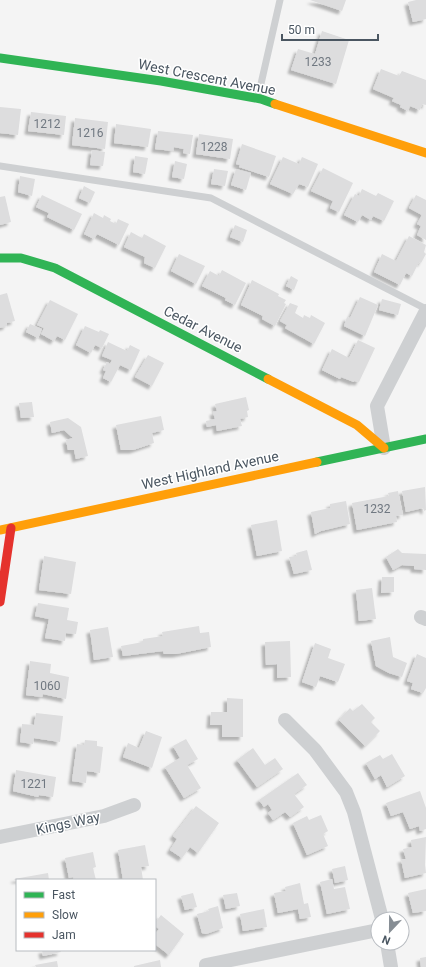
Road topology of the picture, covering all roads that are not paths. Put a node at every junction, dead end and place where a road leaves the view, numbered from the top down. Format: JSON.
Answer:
{"nodes":[{"id":1,"x":280,"y":0,"type":"edge"},
{"id":2,"x":0,"y":58,"type":"edge"},
{"id":3,"x":258,"y":99,"type":"junction"},
{"id":4,"x":426,"y":154,"type":"edge"},
{"id":5,"x":0,"y":166,"type":"edge"},
{"id":6,"x":0,"y":258,"type":"edge"},
{"id":7,"x":426,"y":310,"type":"edge"},
{"id":8,"x":426,"y":439,"type":"edge"},
{"id":9,"x":384,"y":448,"type":"junction"},
{"id":10,"x":11,"y":528,"type":"junction"},
{"id":11,"x":0,"y":530,"type":"edge"},
{"id":12,"x":0,"y":602,"type":"edge"},
{"id":13,"x":285,"y":720,"type":"dead end"},
{"id":14,"x":134,"y":805,"type":"dead end"},
{"id":15,"x":0,"y":837,"type":"edge"},
{"id":16,"x":380,"y":911,"type":"edge"},
{"id":17,"x":370,"y":932,"type":"edge"},
{"id":18,"x":388,"y":951,"type":"edge"},
{"id":19,"x":206,"y":967,"type":"edge"},
{"id":20,"x":391,"y":967,"type":"edge"}],
"edges":[{"from":1,"to":3,"type":"lane"},
{"from":2,"to":3,"type":"street","name":"West Crescent Avenue"},
{"from":3,"to":4,"type":"street","name":"West Crescent Avenue"},
{"from":5,"to":7,"type":"lane"},
{"from":6,"to":9,"type":"street","name":"Cedar Avenue"},
{"from":7,"to":9,"type":"street"},
{"from":8,"to":9,"type":"street","name":"West Highland Avenue"},
{"from":9,"to":10,"type":"street","name":"West Highland Avenue"},
{"from":10,"to":11,"type":"street","name":"West Highland Avenue"},
{"from":10,"to":12,"type":"street"},
{"from":13,"to":16,"type":"street"},
{"from":14,"to":15,"type":"street","name":"Kings Way"},
{"from":17,"to":19,"type":"street"},
{"from":18,"to":20,"type":"street"}]}
